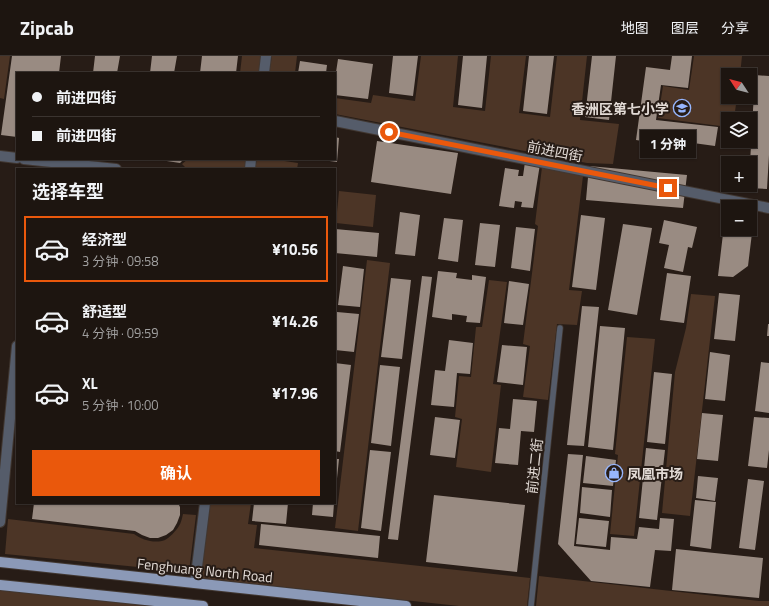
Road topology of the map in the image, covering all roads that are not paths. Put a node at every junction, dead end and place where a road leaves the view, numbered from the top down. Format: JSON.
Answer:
{"nodes":[{"id":1,"x":266,"y":56,"type":"edge"},
{"id":2,"x":264,"y":72,"type":"edge"},
{"id":3,"x":336,"y":121,"type":"edge"},
{"id":4,"x":0,"y":156,"type":"edge"},
{"id":5,"x":16,"y":158,"type":"edge"},
{"id":6,"x":26,"y":160,"type":"edge"},
{"id":7,"x":35,"y":165,"type":"edge"},
{"id":8,"x":96,"y":168,"type":"edge"},
{"id":9,"x":769,"y":208,"type":"edge"},
{"id":10,"x":560,"y":328,"type":"dead end"},
{"id":11,"x":16,"y":366,"type":"edge"},
{"id":12,"x":15,"y":386,"type":"edge"},
{"id":13,"x":205,"y":504,"type":"edge"},
{"id":14,"x":0,"y":522,"type":"edge"},
{"id":15,"x":0,"y":562,"type":"edge"},
{"id":16,"x":194,"y":583,"type":"junction"},
{"id":17,"x":0,"y":585,"type":"edge"},
{"id":18,"x":191,"y":605,"type":"edge"},
{"id":19,"x":203,"y":606,"type":"edge"},
{"id":20,"x":406,"y":606,"type":"edge"},
{"id":21,"x":531,"y":606,"type":"edge"}],
"edges":[{"from":1,"to":2,"type":"street"},
{"from":3,"to":9,"type":"street","name":"前进四街"},
{"from":4,"to":5,"type":"street"},
{"from":6,"to":7,"type":"street"},
{"from":7,"to":8,"type":"street"},
{"from":10,"to":21,"type":"lane","name":"前进二街"},
{"from":11,"to":12,"type":"street"},
{"from":12,"to":14,"type":"street"},
{"from":13,"to":16,"type":"street"},
{"from":15,"to":16,"type":"main road","name":"Fenghuang North Road"},
{"from":16,"to":20,"type":"main road","name":"Fenghuang North Road"},
{"from":17,"to":18,"type":"main road"},
{"from":18,"to":19,"type":"main road"}]}
